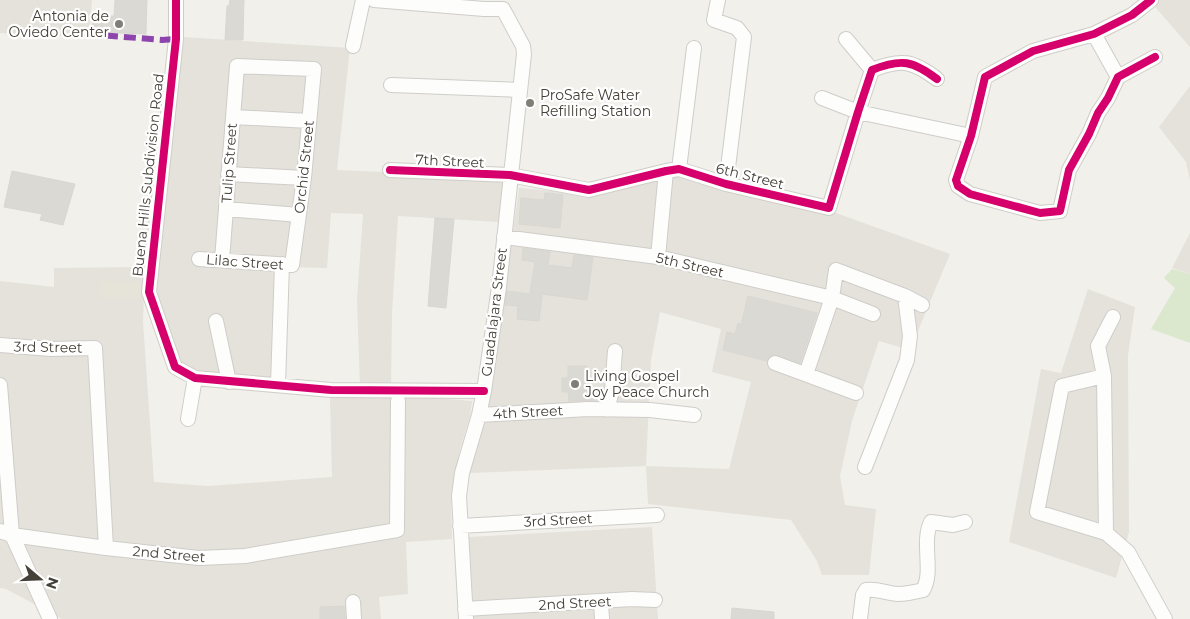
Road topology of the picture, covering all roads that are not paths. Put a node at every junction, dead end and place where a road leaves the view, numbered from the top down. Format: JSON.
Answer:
{"nodes":[{"id":1,"x":176,"y":0,"type":"edge"},
{"id":2,"x":363,"y":0,"type":"edge"},
{"id":3,"x":374,"y":0,"type":"edge"},
{"id":4,"x":718,"y":0,"type":"edge"},
{"id":5,"x":1151,"y":0,"type":"edge"},
{"id":6,"x":434,"y":3,"type":"edge"},
{"id":7,"x":503,"y":4,"type":"edge"},
{"id":8,"x":1094,"y":34,"type":"junction"},
{"id":9,"x":846,"y":39,"type":"dead end"},
{"id":10,"x":353,"y":46,"type":"dead end"},
{"id":11,"x":694,"y":48,"type":"dead end"},
{"id":12,"x":1155,"y":57,"type":"dead end"},
{"id":13,"x":237,"y":66,"type":"joint"},
{"id":14,"x":872,"y":70,"type":"junction"},
{"id":15,"x":1118,"y":77,"type":"junction"},
{"id":16,"x":937,"y":80,"type":"dead end"},
{"id":17,"x":391,"y":85,"type":"dead end"},
{"id":18,"x":520,"y":90,"type":"junction"},
{"id":19,"x":822,"y":98,"type":"dead end"},
{"id":20,"x":858,"y":112,"type":"junction"},
{"id":21,"x":233,"y":117,"type":"junction"},
{"id":22,"x":309,"y":121,"type":"junction"},
{"id":23,"x":971,"y":136,"type":"junction"},
{"id":24,"x":390,"y":170,"type":"dead end"},
{"id":25,"x":672,"y":170,"type":"junction"},
{"id":26,"x":228,"y":174,"type":"junction"},
{"id":27,"x":510,"y":176,"type":"junction"},
{"id":28,"x":304,"y":178,"type":"junction"},
{"id":29,"x":726,"y":184,"type":"junction"},
{"id":30,"x":226,"y":209,"type":"junction"},
{"id":31,"x":299,"y":214,"type":"junction"},
{"id":32,"x":504,"y":237,"type":"junction"},
{"id":33,"x":658,"y":257,"type":"junction"},
{"id":34,"x":199,"y":259,"type":"dead end"},
{"id":35,"x":222,"y":260,"type":"junction"},
{"id":36,"x":287,"y":265,"type":"junction"},
{"id":37,"x":905,"y":296,"type":"junction"},
{"id":38,"x":832,"y":298,"type":"junction"},
{"id":39,"x":922,"y":304,"type":"dead end"},
{"id":40,"x":873,"y":314,"type":"dead end"},
{"id":41,"x":1113,"y":317,"type":"dead end"},
{"id":42,"x":216,"y":322,"type":"dead end"},
{"id":43,"x":0,"y":345,"type":"edge"},
{"id":44,"x":615,"y":351,"type":"dead end"},
{"id":45,"x":775,"y":363,"type":"dead end"},
{"id":46,"x":806,"y":374,"type":"junction"},
{"id":47,"x":1104,"y":376,"type":"junction"},
{"id":48,"x":195,"y":378,"type":"junction"},
{"id":49,"x":229,"y":382,"type":"junction"},
{"id":50,"x":0,"y":385,"type":"edge"},
{"id":51,"x":278,"y":385,"type":"junction"},
{"id":52,"x":484,"y":391,"type":"junction"},
{"id":53,"x":856,"y":393,"type":"dead end"},
{"id":54,"x":398,"y":401,"type":"dead end"},
{"id":55,"x":607,"y":410,"type":"junction"},
{"id":56,"x":479,"y":414,"type":"junction"},
{"id":57,"x":694,"y":415,"type":"dead end"},
{"id":58,"x":188,"y":419,"type":"dead end"},
{"id":59,"x":866,"y":468,"type":"dead end"},
{"id":60,"x":657,"y":515,"type":"dead end"},
{"id":61,"x":965,"y":522,"type":"dead end"},
{"id":62,"x":460,"y":526,"type":"junction"},
{"id":63,"x":6,"y":533,"type":"edge"},
{"id":64,"x":1106,"y":533,"type":"junction"},
{"id":65,"x":106,"y":548,"type":"junction"},
{"id":66,"x":655,"y":600,"type":"dead end"},
{"id":67,"x":353,"y":602,"type":"dead end"},
{"id":68,"x":601,"y":602,"type":"junction"},
{"id":69,"x":466,"y":614,"type":"edge"},
{"id":70,"x":50,"y":619,"type":"edge"},
{"id":71,"x":354,"y":619,"type":"edge"},
{"id":72,"x":602,"y":619,"type":"edge"},
{"id":73,"x":860,"y":619,"type":"edge"},
{"id":74,"x":1165,"y":619,"type":"edge"}],
"edges":[{"from":1,"to":48,"type":"street","name":"Buena Hills Subdivision Road"},
{"from":2,"to":10,"type":"street"},
{"from":3,"to":6,"type":"street"},
{"from":4,"to":29,"type":"street"},
{"from":5,"to":8,"type":"street"},
{"from":6,"to":7,"type":"street"},
{"from":7,"to":18,"type":"street","name":"Guadalajara Street"},
{"from":8,"to":15,"type":"street"},
{"from":8,"to":23,"type":"street"},
{"from":9,"to":14,"type":"street"},
{"from":11,"to":25,"type":"street"},
{"from":12,"to":15,"type":"street"},
{"from":13,"to":21,"type":"street","name":"Tulip Street"},
{"from":13,"to":22,"type":"street","name":"Orchid Street"},
{"from":14,"to":16,"type":"street"},
{"from":14,"to":20,"type":"street","name":"6th Street"},
{"from":15,"to":23,"type":"street"},
{"from":17,"to":18,"type":"street"},
{"from":18,"to":27,"type":"street","name":"Guadalajara Street"},
{"from":19,"to":20,"type":"street"},
{"from":20,"to":23,"type":"street"},
{"from":20,"to":29,"type":"street","name":"6th Street"},
{"from":21,"to":22,"type":"street"},
{"from":21,"to":26,"type":"street","name":"Tulip Street"},
{"from":22,"to":28,"type":"street","name":"Orchid Street"},
{"from":24,"to":27,"type":"street","name":"7th Street"},
{"from":25,"to":27,"type":"street"},
{"from":25,"to":29,"type":"street","name":"6th Street"},
{"from":25,"to":33,"type":"street"},
{"from":26,"to":28,"type":"street"},
{"from":26,"to":30,"type":"street","name":"Tulip Street"},
{"from":27,"to":32,"type":"street","name":"Guadalajara Street"},
{"from":28,"to":31,"type":"street","name":"Orchid Street"},
{"from":30,"to":31,"type":"street"},
{"from":30,"to":35,"type":"street","name":"Tulip Street"},
{"from":31,"to":36,"type":"street","name":"Orchid Street"},
{"from":32,"to":33,"type":"street","name":"5th Street"},
{"from":32,"to":52,"type":"street","name":"Guadalajara Street"},
{"from":33,"to":38,"type":"street","name":"5th Street"},
{"from":34,"to":35,"type":"street","name":"Lilac Street"},
{"from":35,"to":36,"type":"street","name":"Lilac Street"},
{"from":36,"to":51,"type":"street","name":"Orchid Street"},
{"from":37,"to":38,"type":"street"},
{"from":37,"to":39,"type":"street"},
{"from":37,"to":59,"type":"street"},
{"from":38,"to":40,"type":"street","name":"5th Street"},
{"from":38,"to":46,"type":"street"},
{"from":41,"to":47,"type":"street"},
{"from":42,"to":49,"type":"street"},
{"from":43,"to":65,"type":"street","name":"3rd Street"},
{"from":44,"to":55,"type":"street"},
{"from":45,"to":46,"type":"street"},
{"from":46,"to":53,"type":"street"},
{"from":47,"to":64,"type":"street"},
{"from":47,"to":64,"type":"street"},
{"from":48,"to":49,"type":"street","name":"Buena Hills Subdivision Road"},
{"from":48,"to":58,"type":"street"},
{"from":49,"to":51,"type":"street","name":"Buena Hills Subdivision Road"},
{"from":50,"to":63,"type":"street"},
{"from":51,"to":52,"type":"street","name":"Buena Hills Subdivision Road"},
{"from":52,"to":56,"type":"street","name":"Guadalajara Street"},
{"from":54,"to":65,"type":"street","name":"2nd Street"},
{"from":55,"to":56,"type":"street","name":"4th Street"},
{"from":55,"to":57,"type":"street","name":"4th Street"},
{"from":56,"to":62,"type":"street","name":"Guadalajara Street"},
{"from":60,"to":62,"type":"street","name":"3rd Street"},
{"from":61,"to":73,"type":"street"},
{"from":62,"to":69,"type":"street","name":"Guadalajara Street"},
{"from":63,"to":65,"type":"street","name":"2nd Street"},
{"from":63,"to":70,"type":"street"},
{"from":64,"to":74,"type":"street"},
{"from":66,"to":68,"type":"street","name":"2nd Street"},
{"from":67,"to":71,"type":"street"},
{"from":68,"to":69,"type":"street","name":"2nd Street"},
{"from":68,"to":72,"type":"street"}]}
